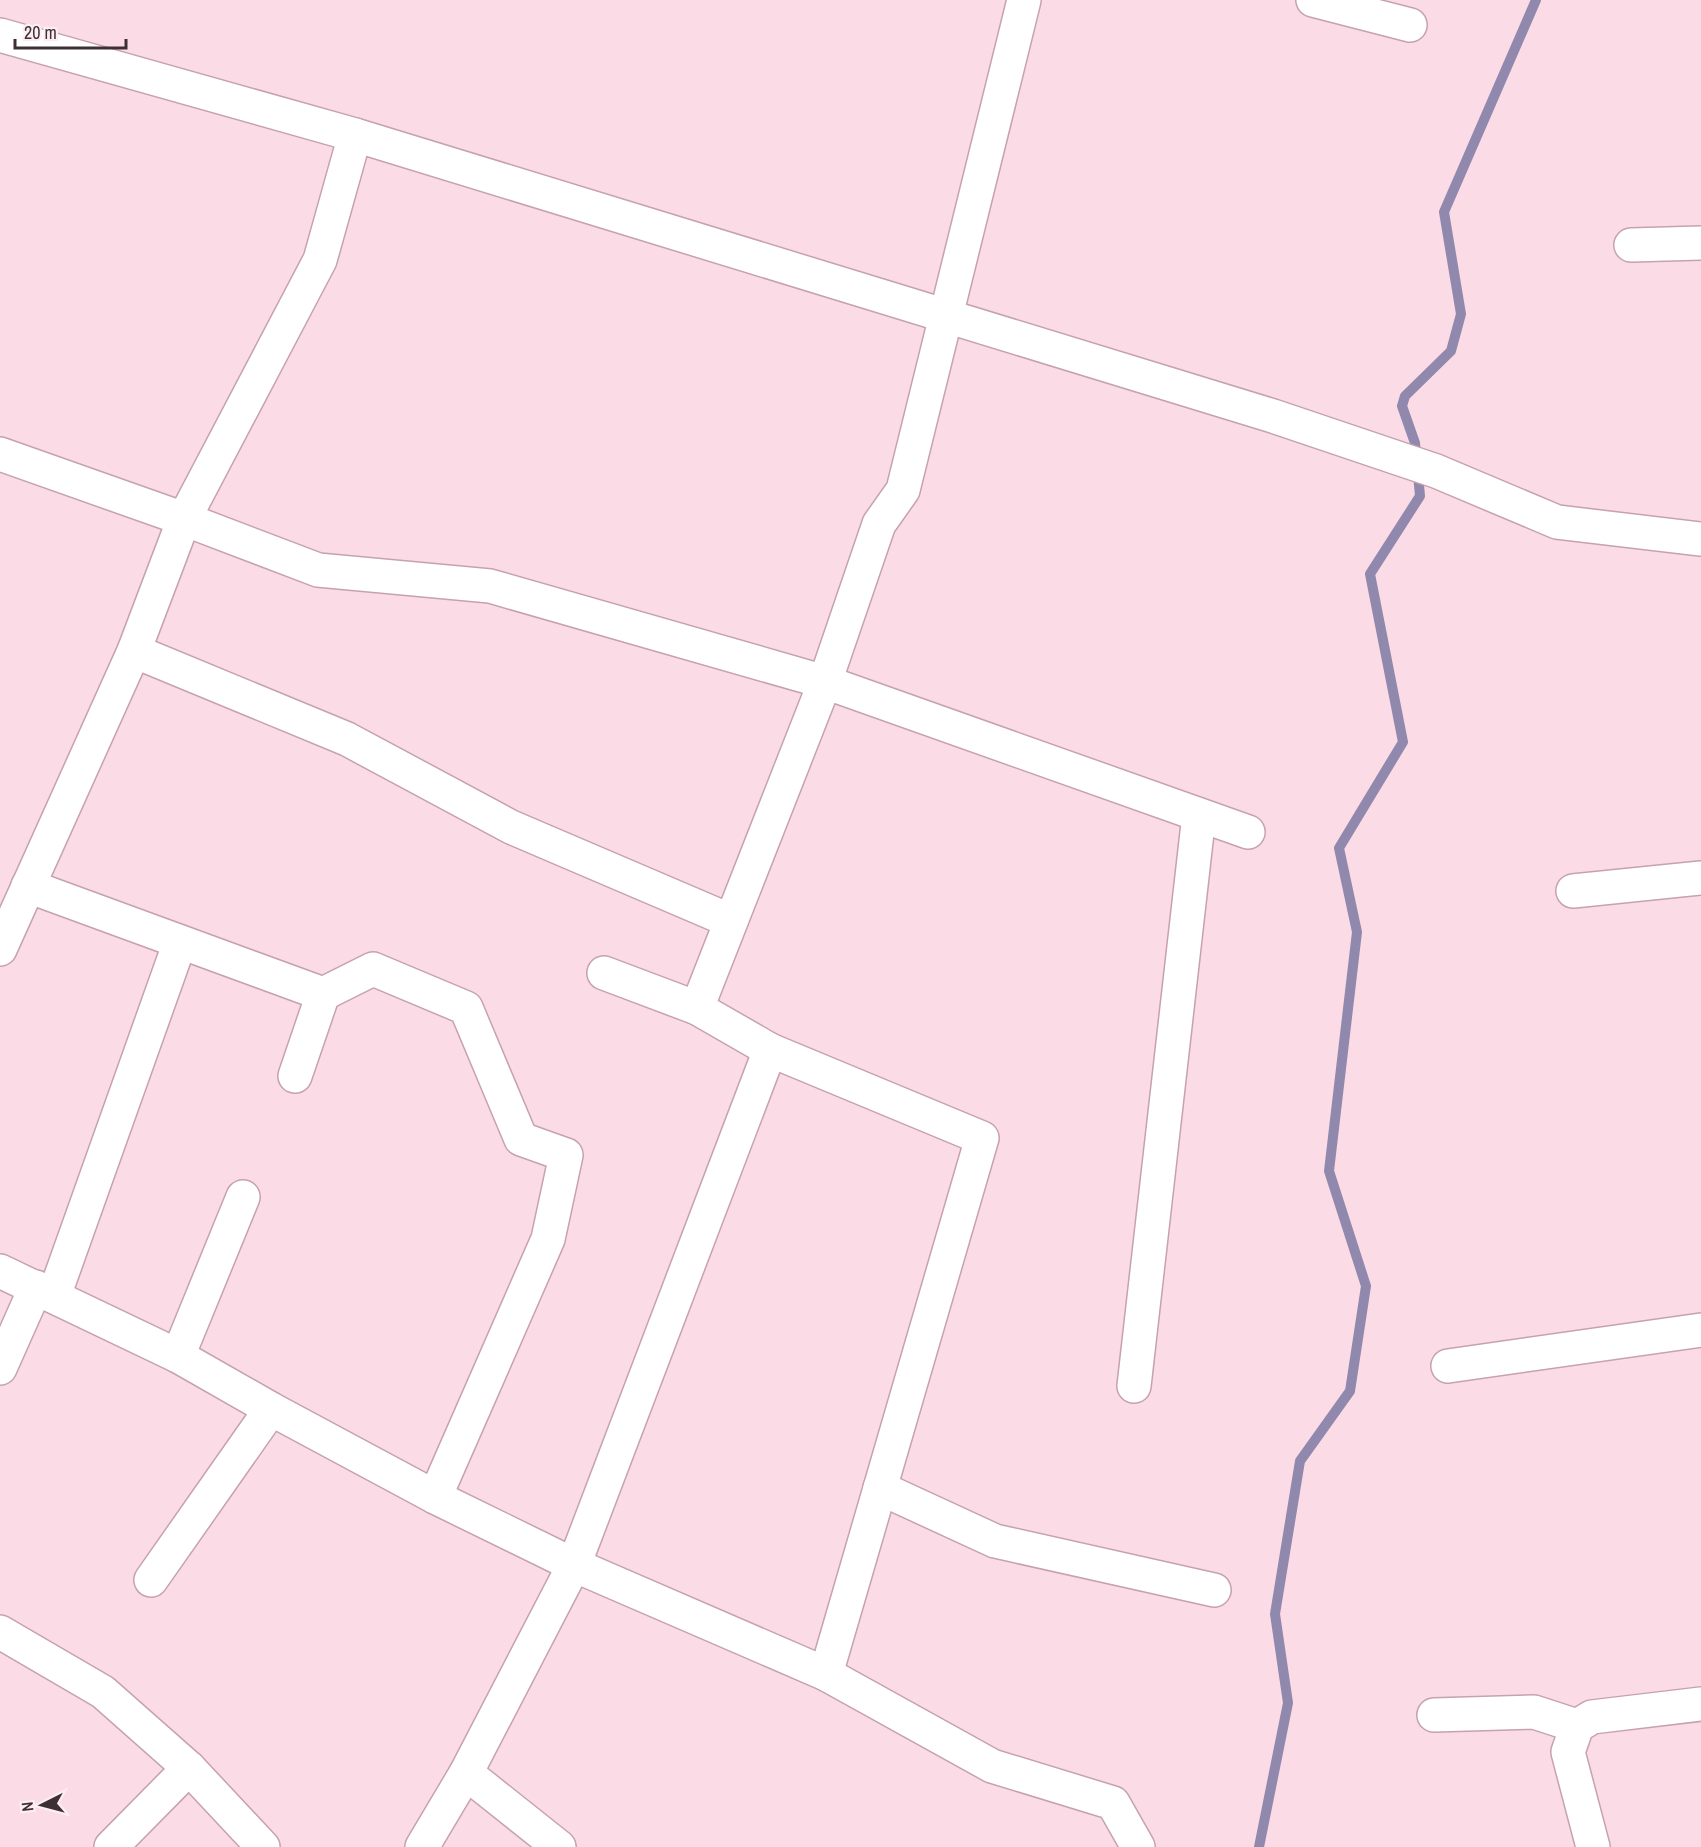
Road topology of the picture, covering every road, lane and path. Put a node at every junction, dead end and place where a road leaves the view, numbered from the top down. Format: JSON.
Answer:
{"nodes":[{"id":1,"x":1024,"y":0,"type":"edge"},
{"id":2,"x":1314,"y":0,"type":"edge"},
{"id":3,"x":1410,"y":25,"type":"dead end"},
{"id":4,"x":0,"y":35,"type":"edge"},
{"id":5,"x":356,"y":135,"type":"junction"},
{"id":6,"x":1701,"y":243,"type":"edge"},
{"id":7,"x":1631,"y":245,"type":"dead end"},
{"id":8,"x":946,"y":317,"type":"junction"},
{"id":9,"x":0,"y":454,"type":"edge"},
{"id":10,"x":184,"y":519,"type":"junction"},
{"id":11,"x":1701,"y":540,"type":"edge"},
{"id":12,"x":134,"y":651,"type":"junction"},
{"id":13,"x":825,"y":682,"type":"junction"},
{"id":14,"x":1199,"y":815,"type":"junction"},
{"id":15,"x":1248,"y":832,"type":"dead end"},
{"id":16,"x":1701,"y":878,"type":"edge"},
{"id":17,"x":28,"y":886,"type":"junction"},
{"id":18,"x":1573,"y":891,"type":"dead end"},
{"id":19,"x":731,"y":921,"type":"junction"},
{"id":20,"x":180,"y":942,"type":"junction"},
{"id":21,"x":0,"y":949,"type":"edge"},
{"id":22,"x":604,"y":973,"type":"dead end"},
{"id":23,"x":323,"y":994,"type":"junction"},
{"id":24,"x":697,"y":1008,"type":"junction"},
{"id":25,"x":770,"y":1050,"type":"junction"},
{"id":26,"x":295,"y":1076,"type":"dead end"},
{"id":27,"x":243,"y":1197,"type":"dead end"},
{"id":28,"x":0,"y":1271,"type":"edge"},
{"id":29,"x":45,"y":1292,"type":"junction"},
{"id":30,"x":1701,"y":1330,"type":"edge"},
{"id":31,"x":178,"y":1356,"type":"junction"},
{"id":32,"x":1448,"y":1366,"type":"dead end"},
{"id":33,"x":0,"y":1368,"type":"edge"},
{"id":34,"x":1134,"y":1386,"type":"dead end"},
{"id":35,"x":271,"y":1409,"type":"junction"},
{"id":36,"x":880,"y":1488,"type":"junction"},
{"id":37,"x":435,"y":1497,"type":"junction"},
{"id":38,"x":574,"y":1565,"type":"junction"},
{"id":39,"x":151,"y":1580,"type":"dead end"},
{"id":40,"x":1214,"y":1590,"type":"dead end"},
{"id":41,"x":0,"y":1632,"type":"edge"},
{"id":42,"x":826,"y":1674,"type":"junction"},
{"id":43,"x":1701,"y":1704,"type":"edge"},
{"id":44,"x":1434,"y":1715,"type":"dead end"},
{"id":45,"x":1577,"y":1726,"type":"junction"},
{"id":46,"x":189,"y":1768,"type":"junction"},
{"id":47,"x":466,"y":1773,"type":"junction"},
{"id":48,"x":111,"y":1847,"type":"edge"},
{"id":49,"x":264,"y":1847,"type":"edge"},
{"id":50,"x":422,"y":1847,"type":"edge"},
{"id":51,"x":559,"y":1847,"type":"edge"},
{"id":52,"x":1138,"y":1847,"type":"edge"},
{"id":53,"x":1593,"y":1847,"type":"edge"}],
"edges":[{"from":1,"to":8,"type":"street"},
{"from":2,"to":3,"type":"street"},
{"from":4,"to":5,"type":"street"},
{"from":5,"to":8,"type":"street"},
{"from":5,"to":10,"type":"street"},
{"from":6,"to":7,"type":"street"},
{"from":8,"to":11,"type":"street"},
{"from":8,"to":13,"type":"street"},
{"from":9,"to":10,"type":"street"},
{"from":10,"to":12,"type":"street"},
{"from":10,"to":13,"type":"street"},
{"from":12,"to":17,"type":"street"},
{"from":12,"to":19,"type":"street"},
{"from":13,"to":14,"type":"street"},
{"from":13,"to":19,"type":"street"},
{"from":14,"to":15,"type":"street"},
{"from":14,"to":34,"type":"street"},
{"from":16,"to":18,"type":"street"},
{"from":17,"to":20,"type":"street"},
{"from":17,"to":21,"type":"street"},
{"from":19,"to":24,"type":"street"},
{"from":20,"to":23,"type":"street"},
{"from":20,"to":29,"type":"street"},
{"from":22,"to":24,"type":"street"},
{"from":23,"to":26,"type":"street"},
{"from":23,"to":37,"type":"street"},
{"from":24,"to":25,"type":"street"},
{"from":25,"to":36,"type":"street"},
{"from":25,"to":38,"type":"street"},
{"from":27,"to":31,"type":"street"},
{"from":28,"to":29,"type":"street"},
{"from":29,"to":31,"type":"street"},
{"from":29,"to":33,"type":"street"},
{"from":30,"to":32,"type":"street"},
{"from":31,"to":35,"type":"street"},
{"from":35,"to":37,"type":"street"},
{"from":35,"to":39,"type":"street"},
{"from":36,"to":40,"type":"street"},
{"from":36,"to":42,"type":"street"},
{"from":37,"to":38,"type":"street"},
{"from":38,"to":42,"type":"street"},
{"from":38,"to":47,"type":"street"},
{"from":41,"to":46,"type":"street"},
{"from":42,"to":52,"type":"street"},
{"from":43,"to":45,"type":"street"},
{"from":44,"to":45,"type":"street"},
{"from":45,"to":53,"type":"street"},
{"from":46,"to":48,"type":"street"},
{"from":46,"to":49,"type":"street"},
{"from":47,"to":50,"type":"street"},
{"from":47,"to":51,"type":"street"}]}
